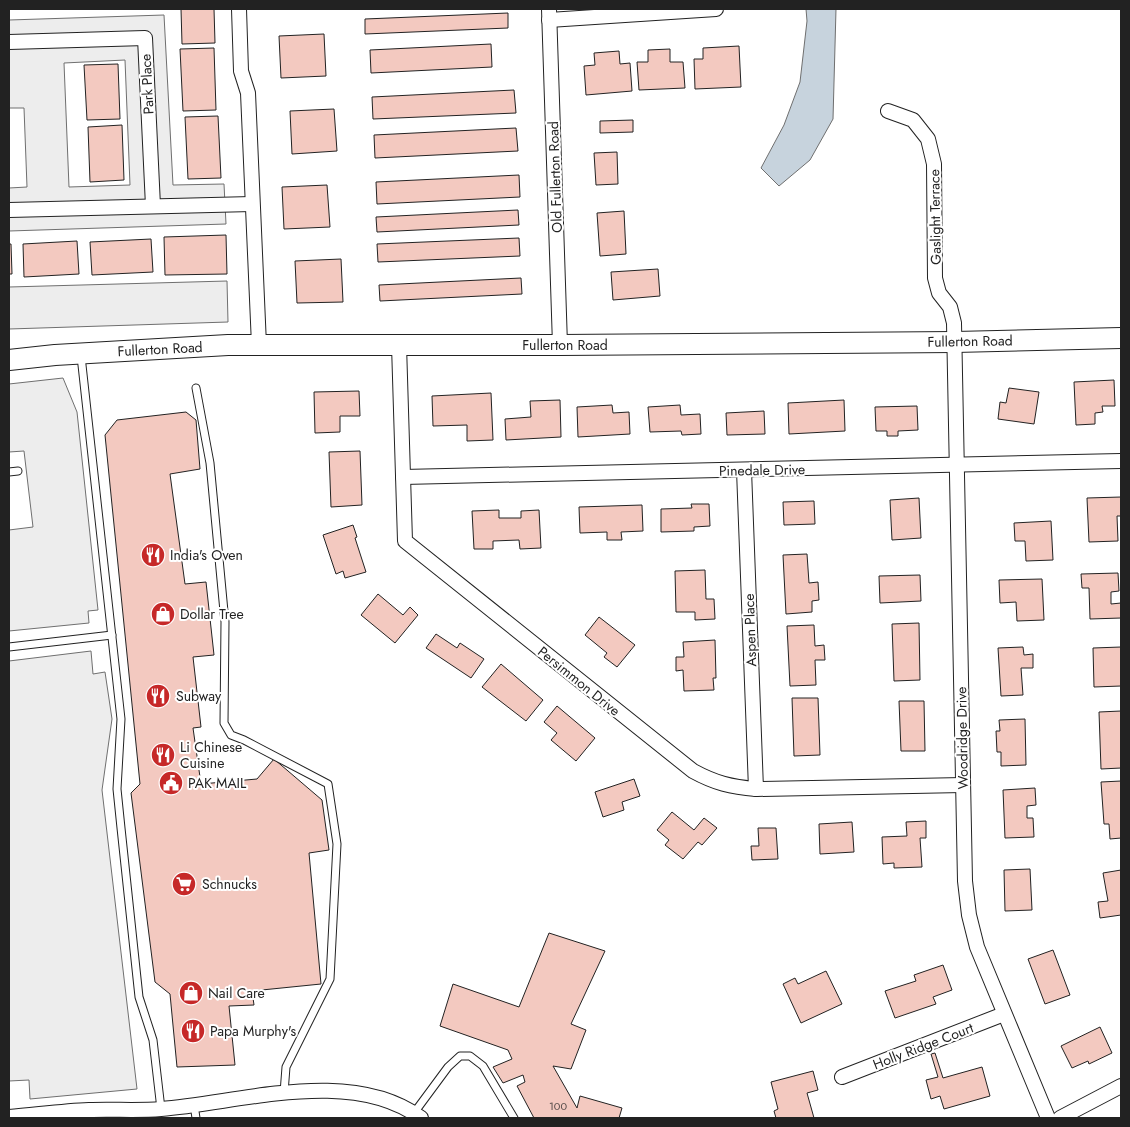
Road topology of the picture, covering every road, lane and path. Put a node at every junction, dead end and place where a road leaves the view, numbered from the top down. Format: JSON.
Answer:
{"nodes":[{"id":1,"x":239,"y":9,"type":"edge"},
{"id":2,"x":716,"y":9,"type":"edge"},
{"id":3,"x":549,"y":14,"type":"edge"},
{"id":4,"x":9,"y":42,"type":"edge"},
{"id":5,"x":888,"y":112,"type":"dead end"},
{"id":6,"x":252,"y":204,"type":"junction"},
{"id":7,"x":153,"y":206,"type":"junction"},
{"id":8,"x":9,"y":210,"type":"edge"},
{"id":9,"x":1121,"y":338,"type":"edge"},
{"id":10,"x":955,"y":342,"type":"junction"},
{"id":11,"x":259,"y":345,"type":"junction"},
{"id":12,"x":399,"y":345,"type":"junction"},
{"id":13,"x":560,"y":346,"type":"junction"},
{"id":14,"x":81,"y":353,"type":"junction"},
{"id":15,"x":9,"y":360,"type":"edge"},
{"id":16,"x":196,"y":388,"type":"dead end"},
{"id":17,"x":1121,"y":461,"type":"edge"},
{"id":18,"x":957,"y":465,"type":"junction"},
{"id":19,"x":744,"y":470,"type":"junction"},
{"id":20,"x":18,"y":471,"type":"dead end"},
{"id":21,"x":9,"y":472,"type":"edge"},
{"id":22,"x":403,"y":477,"type":"junction"},
{"id":23,"x":112,"y":635,"type":"junction"},
{"id":24,"x":9,"y":646,"type":"edge"},
{"id":25,"x":963,"y":785,"type":"junction"},
{"id":26,"x":756,"y":789,"type":"junction"},
{"id":27,"x":1004,"y":1014,"type":"junction"},
{"id":28,"x":842,"y":1077,"type":"dead end"},
{"id":29,"x":1121,"y":1086,"type":"edge"},
{"id":30,"x":284,"y":1093,"type":"junction"},
{"id":31,"x":161,"y":1109,"type":"junction"},
{"id":32,"x":195,"y":1112,"type":"edge"},
{"id":33,"x":418,"y":1116,"type":"edge"},
{"id":34,"x":9,"y":1117,"type":"edge"},
{"id":35,"x":129,"y":1118,"type":"edge"},
{"id":36,"x":514,"y":1118,"type":"edge"},
{"id":37,"x":1048,"y":1118,"type":"edge"},
{"id":38,"x":1060,"y":1118,"type":"edge"}],
"edges":[{"from":1,"to":6,"type":"street"},
{"from":2,"to":3,"type":"street"},
{"from":3,"to":13,"type":"street","name":"Old Fullerton Road"},
{"from":4,"to":7,"type":"street","name":"Park Place"},
{"from":5,"to":10,"type":"street","name":"Gaslight Terrace"},
{"from":6,"to":7,"type":"street"},
{"from":6,"to":11,"type":"street"},
{"from":7,"to":8,"type":"street"},
{"from":9,"to":10,"type":"street","name":"Fullerton Road"},
{"from":10,"to":13,"type":"street","name":"Fullerton Road"},
{"from":10,"to":18,"type":"street","name":"Woodridge Drive"},
{"from":11,"to":12,"type":"street","name":"Fullerton Road"},
{"from":11,"to":14,"type":"street","name":"Fullerton Road"},
{"from":12,"to":13,"type":"street","name":"Fullerton Road"},
{"from":12,"to":22,"type":"street","name":"Persimmon Drive"},
{"from":14,"to":15,"type":"street","name":"Fullerton Road"},
{"from":14,"to":23,"type":"lane"},
{"from":16,"to":30,"type":"lane"},
{"from":17,"to":18,"type":"street","name":"Pinedale Drive"},
{"from":18,"to":19,"type":"street","name":"Pinedale Drive"},
{"from":18,"to":25,"type":"street","name":"Woodridge Drive"},
{"from":19,"to":22,"type":"street","name":"Pinedale Drive"},
{"from":19,"to":26,"type":"street","name":"Aspen Place"},
{"from":20,"to":21,"type":"lane"},
{"from":22,"to":26,"type":"street","name":"Persimmon Drive"},
{"from":23,"to":24,"type":"lane"},
{"from":23,"to":31,"type":"lane"},
{"from":25,"to":26,"type":"street","name":"Persimmon Drive"},
{"from":25,"to":27,"type":"street","name":"Woodridge Drive"},
{"from":27,"to":28,"type":"street","name":"Holly Ridge Court"},
{"from":27,"to":37,"type":"street","name":"Woodridge Drive"},
{"from":29,"to":38,"type":"street"},
{"from":30,"to":32,"type":"street"},
{"from":30,"to":33,"type":"street"},
{"from":31,"to":32,"type":"street"},
{"from":31,"to":34,"type":"street"},
{"from":31,"to":35,"type":"street"},
{"from":33,"to":36,"type":"lane"}]}
